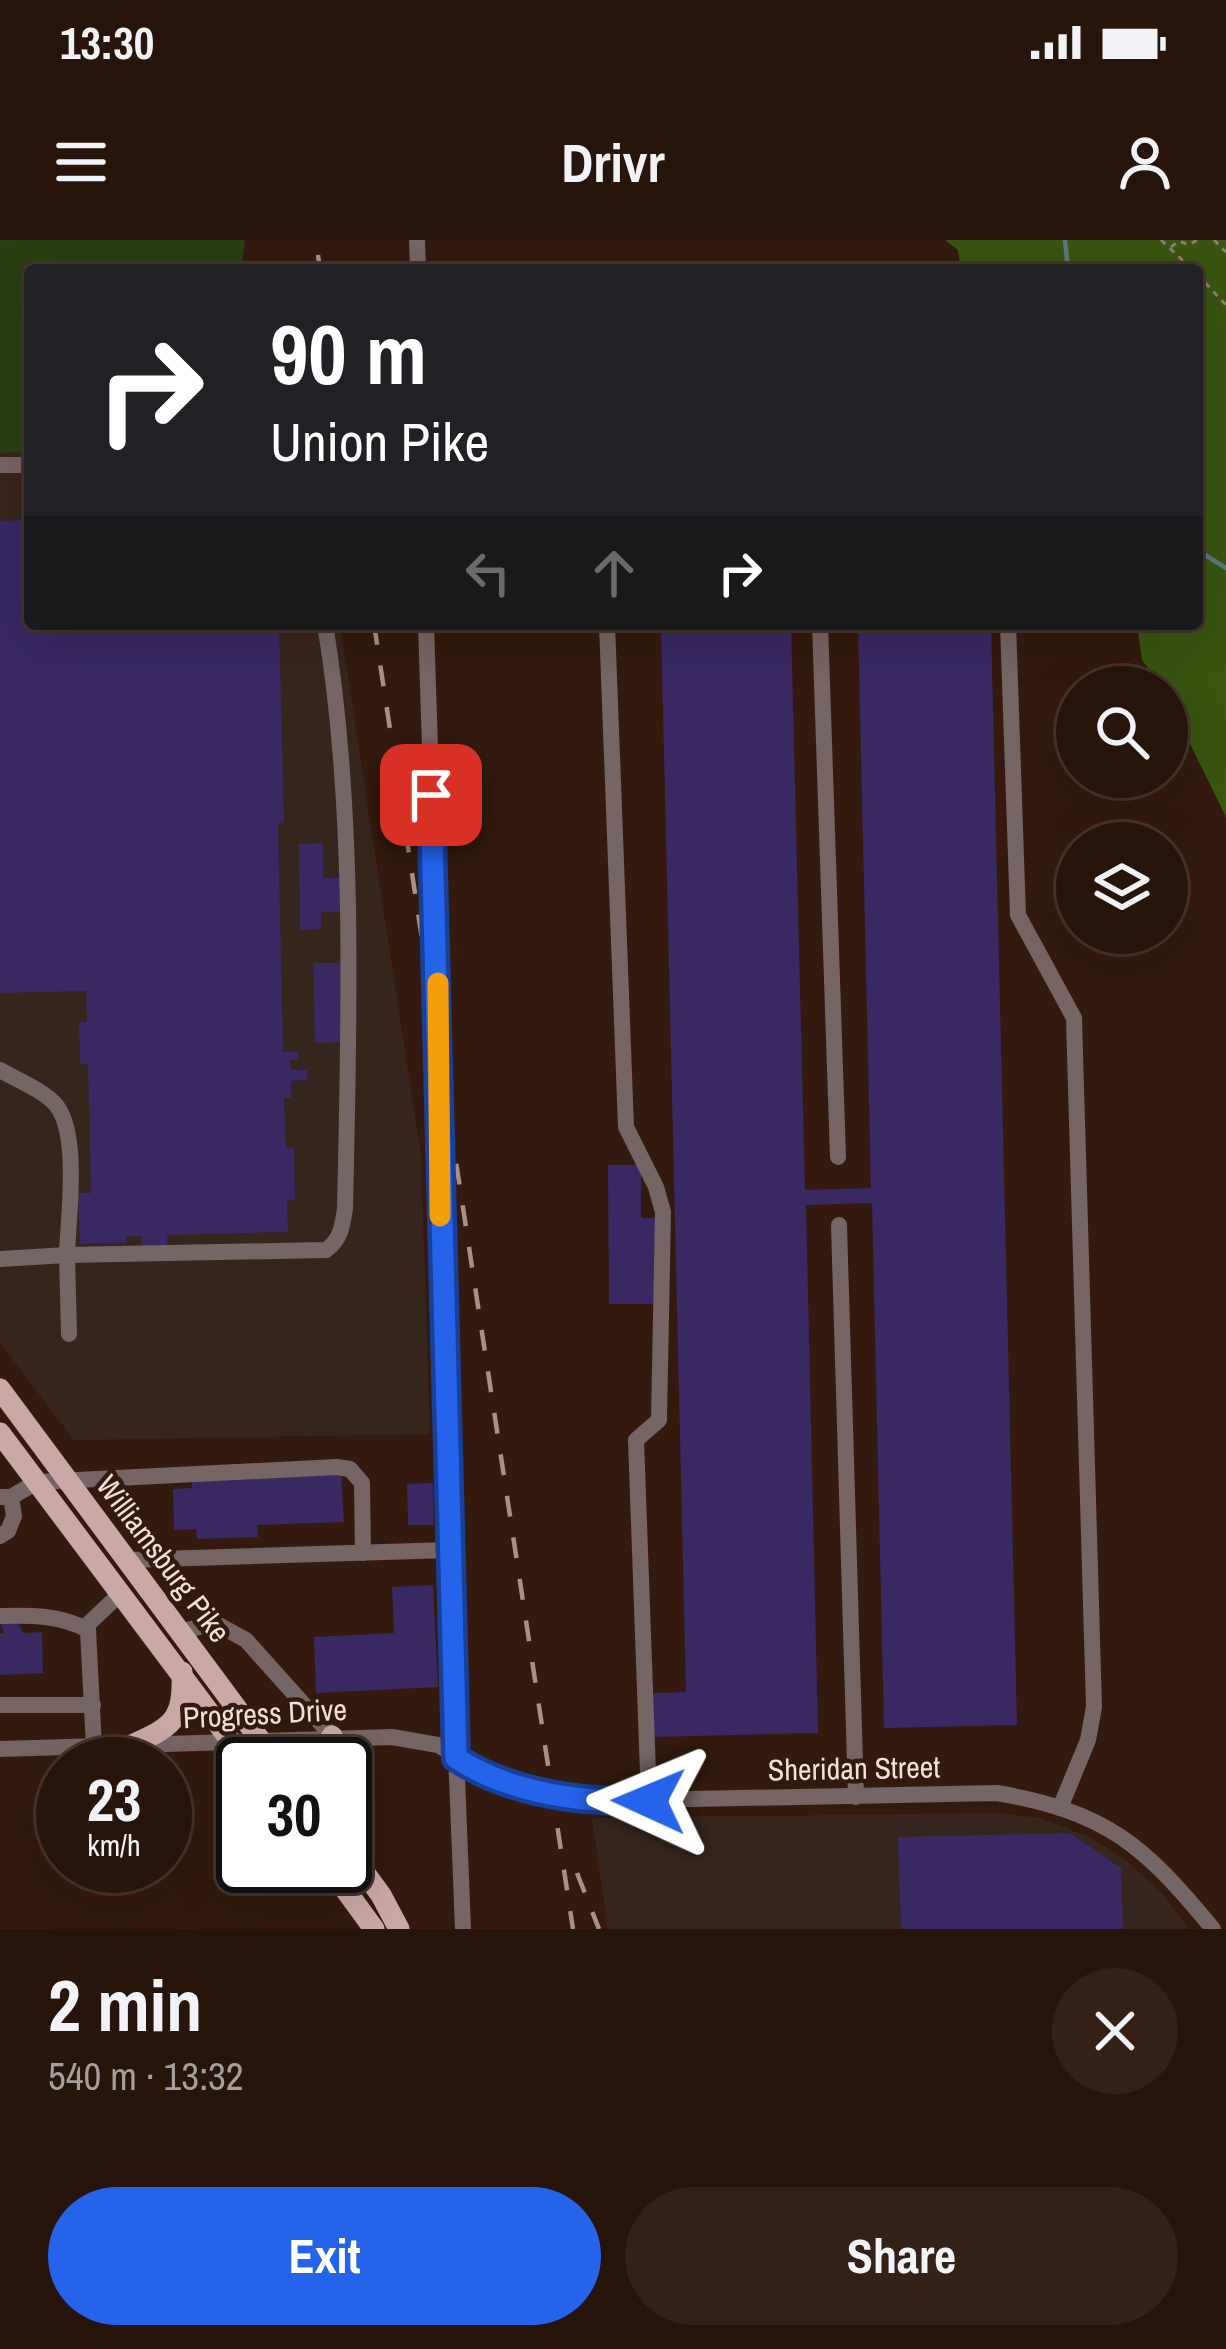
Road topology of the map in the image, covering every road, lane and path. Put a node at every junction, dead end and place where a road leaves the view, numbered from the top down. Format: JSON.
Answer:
{"nodes":[{"id":1,"x":1161,"y":240,"type":"edge"},
{"id":2,"x":1197,"y":240,"type":"edge"},
{"id":3,"x":1214,"y":240,"type":"edge"},
{"id":4,"x":1170,"y":248,"type":"junction"},
{"id":5,"x":1226,"y":252,"type":"edge"},
{"id":6,"x":1187,"y":264,"type":"edge"},
{"id":7,"x":1203,"y":281,"type":"edge"},
{"id":8,"x":1226,"y":305,"type":"edge"},
{"id":9,"x":326,"y":630,"type":"edge"},
{"id":10,"x":426,"y":630,"type":"edge"},
{"id":11,"x":607,"y":630,"type":"edge"},
{"id":12,"x":820,"y":630,"type":"edge"},
{"id":13,"x":1008,"y":630,"type":"edge"},
{"id":14,"x":0,"y":1070,"type":"edge"},
{"id":15,"x":838,"y":1157,"type":"dead end"},
{"id":16,"x":839,"y":1225,"type":"dead end"},
{"id":17,"x":68,"y":1255,"type":"junction"},
{"id":18,"x":0,"y":1259,"type":"edge"},
{"id":19,"x":69,"y":1334,"type":"dead end"},
{"id":20,"x":0,"y":1389,"type":"edge"},
{"id":21,"x":0,"y":1433,"type":"edge"},
{"id":22,"x":67,"y":1480,"type":"junction"},
{"id":23,"x":37,"y":1482,"type":"junction"},
{"id":24,"x":6,"y":1497,"type":"edge"},
{"id":25,"x":0,"y":1535,"type":"edge"},
{"id":26,"x":448,"y":1550,"type":"junction"},
{"id":27,"x":363,"y":1553,"type":"junction"},
{"id":28,"x":128,"y":1560,"type":"junction"},
{"id":29,"x":121,"y":1593,"type":"junction"},
{"id":30,"x":0,"y":1616,"type":"edge"},
{"id":31,"x":84,"y":1628,"type":"junction"},
{"id":32,"x":180,"y":1632,"type":"junction"},
{"id":33,"x":182,"y":1671,"type":"junction"},
{"id":34,"x":0,"y":1705,"type":"edge"},
{"id":35,"x":93,"y":1705,"type":"junction"},
{"id":36,"x":332,"y":1736,"type":"junction"},
{"id":37,"x":94,"y":1737,"type":"edge"},
{"id":38,"x":149,"y":1737,"type":"edge"},
{"id":39,"x":228,"y":1737,"type":"edge"},
{"id":40,"x":257,"y":1737,"type":"edge"},
{"id":41,"x":318,"y":1737,"type":"edge"},
{"id":42,"x":36,"y":1748,"type":"edge"},
{"id":43,"x":0,"y":1749,"type":"edge"},
{"id":44,"x":456,"y":1758,"type":"junction"},
{"id":45,"x":856,"y":1797,"type":"junction"},
{"id":46,"x":649,"y":1801,"type":"junction"},
{"id":47,"x":1060,"y":1808,"type":"junction"},
{"id":48,"x":372,"y":1882,"type":"edge"},
{"id":49,"x":348,"y":1893,"type":"edge"},
{"id":50,"x":374,"y":1929,"type":"edge"},
{"id":51,"x":399,"y":1929,"type":"edge"},
{"id":52,"x":463,"y":1929,"type":"edge"},
{"id":53,"x":1213,"y":1929,"type":"edge"}],
"edges":[{"from":1,"to":4,"type":"path"},
{"from":2,"to":4,"type":"path"},
{"from":3,"to":5,"type":"path"},
{"from":4,"to":6,"type":"path"},
{"from":7,"to":8,"type":"path"},
{"from":9,"to":17,"type":"street"},
{"from":10,"to":26,"type":"street"},
{"from":11,"to":46,"type":"street"},
{"from":12,"to":15,"type":"street"},
{"from":13,"to":47,"type":"street"},
{"from":14,"to":17,"type":"street"},
{"from":16,"to":45,"type":"street"},
{"from":17,"to":18,"type":"street"},
{"from":17,"to":19,"type":"street"},
{"from":20,"to":22,"type":"main road","name":"Williamsburg Pike"},
{"from":21,"to":23,"type":"main road","name":"Williamsburg Pike"},
{"from":22,"to":23,"type":"street"},
{"from":22,"to":27,"type":"street"},
{"from":22,"to":28,"type":"main road","name":"Williamsburg Pike"},
{"from":23,"to":24,"type":"street"},
{"from":23,"to":29,"type":"main road","name":"Williamsburg Pike"},
{"from":24,"to":25,"type":"street"},
{"from":26,"to":27,"type":"street"},
{"from":26,"to":44,"type":"street"},
{"from":27,"to":28,"type":"street"},
{"from":28,"to":32,"type":"main road","name":"Williamsburg Pike"},
{"from":29,"to":31,"type":"street"},
{"from":29,"to":33,"type":"main road","name":"Williamsburg Pike"},
{"from":30,"to":31,"type":"street"},
{"from":31,"to":35,"type":"street"},
{"from":32,"to":36,"type":"street"},
{"from":32,"to":40,"type":"main road","name":"Williamsburg Pike"},
{"from":33,"to":38,"type":"main road"},
{"from":33,"to":39,"type":"main road","name":"Williamsburg Pike"},
{"from":34,"to":35,"type":"street"},
{"from":35,"to":37,"type":"street"},
{"from":36,"to":41,"type":"street","name":"Progress Drive"},
{"from":36,"to":44,"type":"street","name":"Progress Drive"},
{"from":42,"to":43,"type":"street","name":"Progress Drive"},
{"from":44,"to":46,"type":"street","name":"Sheridan Street"},
{"from":44,"to":52,"type":"street"},
{"from":45,"to":46,"type":"street","name":"Sheridan Street"},
{"from":45,"to":47,"type":"street","name":"Sheridan Street"},
{"from":47,"to":53,"type":"street","name":"Sheridan Street"},
{"from":48,"to":51,"type":"main road"},
{"from":49,"to":50,"type":"main road"}]}
